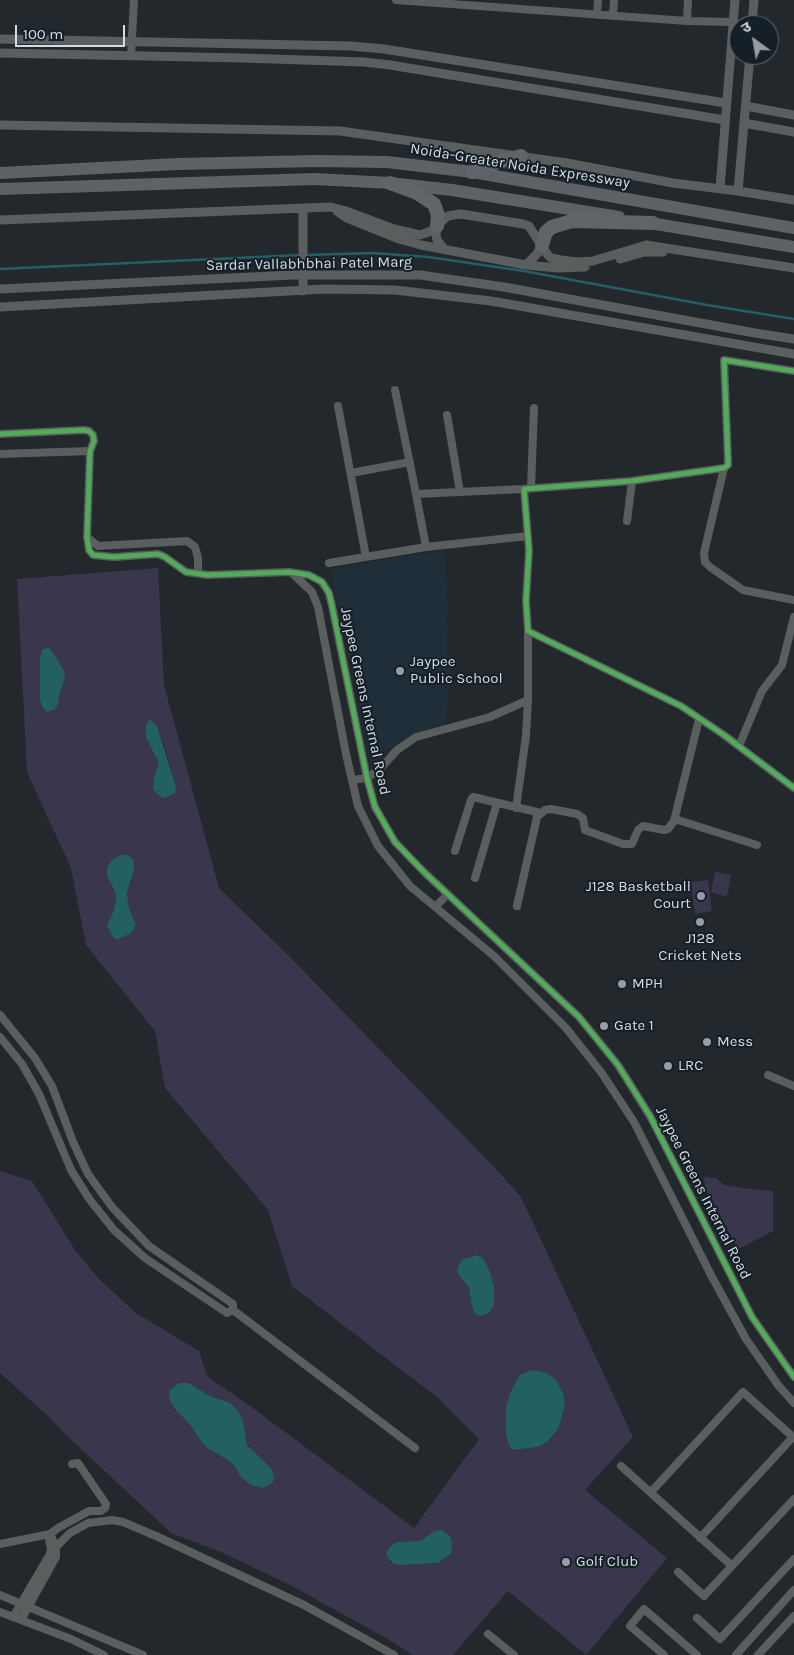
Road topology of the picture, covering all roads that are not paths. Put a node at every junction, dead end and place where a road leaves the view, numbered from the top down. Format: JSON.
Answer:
{"nodes":[{"id":1,"x":134,"y":0,"type":"edge"},
{"id":2,"x":396,"y":0,"type":"edge"},
{"id":3,"x":598,"y":0,"type":"edge"},
{"id":4,"x":614,"y":0,"type":"edge"},
{"id":5,"x":688,"y":0,"type":"edge"},
{"id":6,"x":735,"y":0,"type":"edge"},
{"id":7,"x":754,"y":0,"type":"edge"},
{"id":8,"x":597,"y":15,"type":"junction"},
{"id":9,"x":734,"y":15,"type":"edge"},
{"id":10,"x":753,"y":15,"type":"edge"},
{"id":11,"x":613,"y":16,"type":"junction"},
{"id":12,"x":688,"y":22,"type":"junction"},
{"id":13,"x":729,"y":22,"type":"edge"},
{"id":14,"x":0,"y":39,"type":"edge"},
{"id":15,"x":132,"y":42,"type":"junction"},
{"id":16,"x":0,"y":54,"type":"edge"},
{"id":17,"x":131,"y":56,"type":"junction"},
{"id":18,"x":729,"y":65,"type":"edge"},
{"id":19,"x":749,"y":65,"type":"edge"},
{"id":20,"x":726,"y":103,"type":"junction"},
{"id":21,"x":746,"y":106,"type":"junction"},
{"id":22,"x":794,"y":114,"type":"edge"},
{"id":23,"x":725,"y":120,"type":"junction"},
{"id":24,"x":744,"y":123,"type":"junction"},
{"id":25,"x":0,"y":125,"type":"edge"},
{"id":26,"x":794,"y":132,"type":"edge"},
{"id":27,"x":521,"y":156,"type":"junction"},
{"id":28,"x":472,"y":172,"type":"junction"},
{"id":29,"x":0,"y":173,"type":"edge"},
{"id":30,"x":390,"y":183,"type":"junction"},
{"id":31,"x":720,"y":188,"type":"junction"},
{"id":32,"x":0,"y":190,"type":"edge"},
{"id":33,"x":738,"y":191,"type":"junction"},
{"id":34,"x":794,"y":200,"type":"edge"},
{"id":35,"x":331,"y":207,"type":"junction"},
{"id":36,"x":303,"y":209,"type":"junction"},
{"id":37,"x":0,"y":220,"type":"edge"},
{"id":38,"x":653,"y":223,"type":"junction"},
{"id":39,"x":437,"y":226,"type":"junction"},
{"id":40,"x":794,"y":228,"type":"edge"},
{"id":41,"x":542,"y":245,"type":"junction"},
{"id":42,"x":794,"y":247,"type":"edge"},
{"id":43,"x":445,"y":250,"type":"junction"},
{"id":44,"x":686,"y":252,"type":"junction"},
{"id":45,"x":526,"y":265,"type":"junction"},
{"id":46,"x":794,"y":268,"type":"edge"},
{"id":47,"x":303,"y":271,"type":"junction"},
{"id":48,"x":0,"y":289,"type":"edge"},
{"id":49,"x":303,"y":291,"type":"junction"},
{"id":50,"x":0,"y":306,"type":"edge"},
{"id":51,"x":794,"y":339,"type":"edge"},
{"id":52,"x":794,"y":354,"type":"edge"},
{"id":53,"x":794,"y":371,"type":"edge"},
{"id":54,"x":395,"y":390,"type":"dead end"},
{"id":55,"x":338,"y":406,"type":"dead end"},
{"id":56,"x":534,"y":408,"type":"dead end"},
{"id":57,"x":447,"y":415,"type":"dead end"},
{"id":58,"x":0,"y":434,"type":"edge"},
{"id":59,"x":90,"y":451,"type":"junction"},
{"id":60,"x":0,"y":454,"type":"edge"},
{"id":61,"x":410,"y":462,"type":"junction"},
{"id":62,"x":724,"y":468,"type":"junction"},
{"id":63,"x":351,"y":473,"type":"junction"},
{"id":64,"x":632,"y":481,"type":"junction"},
{"id":65,"x":528,"y":488,"type":"junction"},
{"id":66,"x":460,"y":492,"type":"junction"},
{"id":67,"x":416,"y":494,"type":"junction"},
{"id":68,"x":627,"y":521,"type":"dead end"},
{"id":69,"x":528,"y":536,"type":"junction"},
{"id":70,"x":87,"y":537,"type":"junction"},
{"id":71,"x":426,"y":547,"type":"junction"},
{"id":72,"x":366,"y":557,"type":"junction"},
{"id":73,"x":329,"y":563,"type":"dead end"},
{"id":74,"x":198,"y":573,"type":"junction"},
{"id":75,"x":292,"y":573,"type":"junction"},
{"id":76,"x":794,"y":600,"type":"edge"},
{"id":77,"x":794,"y":617,"type":"edge"},
{"id":78,"x":528,"y":631,"type":"junction"},
{"id":79,"x":528,"y":700,"type":"junction"},
{"id":80,"x":699,"y":719,"type":"junction"},
{"id":81,"x":739,"y":746,"type":"junction"},
{"id":82,"x":367,"y":778,"type":"junction"},
{"id":83,"x":352,"y":780,"type":"junction"},
{"id":84,"x":794,"y":788,"type":"edge"},
{"id":85,"x":497,"y":803,"type":"junction"},
{"id":86,"x":516,"y":808,"type":"junction"},
{"id":87,"x":541,"y":813,"type":"junction"},
{"id":88,"x":674,"y":821,"type":"junction"},
{"id":89,"x":756,"y":845,"type":"dead end"},
{"id":90,"x":456,"y":851,"type":"dead end"},
{"id":91,"x":475,"y":878,"type":"dead end"},
{"id":92,"x":448,"y":894,"type":"junction"},
{"id":93,"x":517,"y":906,"type":"dead end"},
{"id":94,"x":435,"y":907,"type":"junction"},
{"id":95,"x":0,"y":1015,"type":"edge"},
{"id":96,"x":0,"y":1037,"type":"edge"},
{"id":97,"x":768,"y":1075,"type":"dead end"},
{"id":98,"x":794,"y":1086,"type":"edge"},
{"id":99,"x":722,"y":1257,"type":"junction"},
{"id":100,"x":707,"y":1266,"type":"junction"},
{"id":101,"x":233,"y":1310,"type":"junction"},
{"id":102,"x":794,"y":1377,"type":"edge"},
{"id":103,"x":794,"y":1403,"type":"edge"},
{"id":104,"x":794,"y":1438,"type":"edge"},
{"id":105,"x":415,"y":1448,"type":"dead end"},
{"id":106,"x":72,"y":1464,"type":"dead end"},
{"id":107,"x":622,"y":1466,"type":"dead end"},
{"id":108,"x":651,"y":1492,"type":"junction"},
{"id":109,"x":794,"y":1499,"type":"edge"},
{"id":110,"x":49,"y":1534,"type":"junction"},
{"id":111,"x":700,"y":1538,"type":"junction"},
{"id":112,"x":0,"y":1544,"type":"edge"},
{"id":113,"x":56,"y":1547,"type":"junction"},
{"id":114,"x":794,"y":1559,"type":"edge"},
{"id":115,"x":732,"y":1566,"type":"junction"},
{"id":116,"x":678,"y":1572,"type":"dead end"},
{"id":117,"x":794,"y":1590,"type":"edge"},
{"id":118,"x":0,"y":1595,"type":"edge"},
{"id":119,"x":25,"y":1606,"type":"junction"},
{"id":120,"x":0,"y":1612,"type":"edge"},
{"id":121,"x":794,"y":1616,"type":"edge"},
{"id":122,"x":697,"y":1618,"type":"dead end"},
{"id":123,"x":17,"y":1619,"type":"junction"},
{"id":124,"x":488,"y":1634,"type":"dead end"},
{"id":125,"x":104,"y":1655,"type":"edge"},
{"id":126,"x":143,"y":1655,"type":"edge"},
{"id":127,"x":394,"y":1655,"type":"edge"},
{"id":128,"x":514,"y":1655,"type":"edge"},
{"id":129,"x":664,"y":1655,"type":"edge"},
{"id":130,"x":697,"y":1655,"type":"edge"},
{"id":131,"x":736,"y":1655,"type":"edge"},
{"id":132,"x":758,"y":1655,"type":"edge"}],
"edges":[{"from":1,"to":15,"type":"street"},
{"from":2,"to":8,"type":"street"},
{"from":3,"to":8,"type":"street"},
{"from":4,"to":11,"type":"street"},
{"from":5,"to":12,"type":"street"},
{"from":6,"to":9,"type":"street"},
{"from":7,"to":10,"type":"street"},
{"from":8,"to":11,"type":"street"},
{"from":11,"to":12,"type":"street"},
{"from":12,"to":13,"type":"street"},
{"from":14,"to":15,"type":"street"},
{"from":15,"to":17,"type":"street"},
{"from":15,"to":20,"type":"street"},
{"from":16,"to":17,"type":"street"},
{"from":17,"to":23,"type":"street"},
{"from":18,"to":20,"type":"street"},
{"from":19,"to":21,"type":"street"},
{"from":20,"to":23,"type":"street"},
{"from":21,"to":22,"type":"street"},
{"from":21,"to":24,"type":"street"},
{"from":23,"to":31,"type":"street"},
{"from":24,"to":26,"type":"street"},
{"from":24,"to":33,"type":"street"},
{"from":25,"to":27,"type":"street"},
{"from":27,"to":28,"type":"highway"},
{"from":27,"to":31,"type":"street"},
{"from":28,"to":29,"type":"highway","name":"Noida-Greater Noida Expressway"},
{"from":28,"to":40,"type":"highway","name":"Noida-Greater Noida Expressway"},
{"from":30,"to":32,"type":"highway"},
{"from":30,"to":38,"type":"highway"},
{"from":30,"to":39,"type":"highway"},
{"from":31,"to":33,"type":"street"},
{"from":33,"to":34,"type":"street"},
{"from":35,"to":36,"type":"street"},
{"from":35,"to":39,"type":"street"},
{"from":35,"to":43,"type":"street"},
{"from":36,"to":37,"type":"street"},
{"from":36,"to":47,"type":"street"},
{"from":38,"to":41,"type":"highway"},
{"from":38,"to":42,"type":"highway"},
{"from":39,"to":41,"type":"street"},
{"from":39,"to":43,"type":"street"},
{"from":41,"to":44,"type":"street"},
{"from":41,"to":45,"type":"street"},
{"from":43,"to":45,"type":"street"},
{"from":44,"to":45,"type":"street"},
{"from":44,"to":46,"type":"street"},
{"from":47,"to":48,"type":"street","name":"Sardar Vallabhbhai Patel Marg"},
{"from":47,"to":49,"type":"street"},
{"from":47,"to":51,"type":"street","name":"Sardar Vallabhbhai Patel Marg"},
{"from":49,"to":50,"type":"street","name":"Sardar Vallabhbhai Patel Marg"},
{"from":49,"to":52,"type":"street","name":"Sardar Vallabhbhai Patel Marg"},
{"from":53,"to":62,"type":"street"},
{"from":54,"to":61,"type":"street"},
{"from":55,"to":63,"type":"street"},
{"from":56,"to":65,"type":"street"},
{"from":57,"to":66,"type":"street"},
{"from":58,"to":59,"type":"street"},
{"from":59,"to":60,"type":"street"},
{"from":59,"to":70,"type":"street"},
{"from":61,"to":63,"type":"street"},
{"from":61,"to":67,"type":"street"},
{"from":62,"to":64,"type":"street"},
{"from":62,"to":76,"type":"street"},
{"from":63,"to":72,"type":"street"},
{"from":64,"to":65,"type":"street"},
{"from":64,"to":68,"type":"street"},
{"from":65,"to":66,"type":"street"},
{"from":65,"to":69,"type":"street"},
{"from":66,"to":67,"type":"street"},
{"from":67,"to":71,"type":"street"},
{"from":69,"to":71,"type":"street"},
{"from":69,"to":78,"type":"street"},
{"from":70,"to":74,"type":"street","name":"Jaypee Greens Internal Road"},
{"from":70,"to":74,"type":"street"},
{"from":71,"to":72,"type":"street"},
{"from":72,"to":73,"type":"street"},
{"from":74,"to":75,"type":"street","name":"Jaypee Greens Internal Road"},
{"from":75,"to":82,"type":"street","name":"Jaypee Greens Internal Road"},
{"from":75,"to":83,"type":"street","name":"Jaypee Greens Internal Road"},
{"from":77,"to":81,"type":"street"},
{"from":78,"to":79,"type":"street"},
{"from":78,"to":80,"type":"street"},
{"from":79,"to":82,"type":"street"},
{"from":79,"to":86,"type":"street"},
{"from":80,"to":81,"type":"street"},
{"from":80,"to":88,"type":"street"},
{"from":81,"to":84,"type":"street"},
{"from":82,"to":83,"type":"street"},
{"from":82,"to":92,"type":"street","name":"Jaypee Greens Internal Road"},
{"from":83,"to":94,"type":"street","name":"Jaypee Greens Internal Road"},
{"from":85,"to":86,"type":"street"},
{"from":85,"to":90,"type":"street"},
{"from":85,"to":91,"type":"street"},
{"from":86,"to":87,"type":"street"},
{"from":87,"to":88,"type":"street"},
{"from":87,"to":93,"type":"street"},
{"from":88,"to":89,"type":"street"},
{"from":92,"to":94,"type":"street"},
{"from":92,"to":99,"type":"street","name":"Jaypee Greens Internal Road"},
{"from":94,"to":100,"type":"street","name":"Jaypee Greens Internal Road"},
{"from":95,"to":101,"type":"street"},
{"from":96,"to":101,"type":"street"},
{"from":97,"to":98,"type":"street"},
{"from":99,"to":100,"type":"street","name":"Jaypee Greens Internal Road"},
{"from":99,"to":102,"type":"street","name":"Jaypee Greens Internal Road"},
{"from":100,"to":103,"type":"street","name":"Jaypee Greens Internal Road"},
{"from":101,"to":105,"type":"street"},
{"from":104,"to":108,"type":"street"},
{"from":104,"to":111,"type":"street"},
{"from":106,"to":110,"type":"street"},
{"from":107,"to":108,"type":"street"},
{"from":108,"to":111,"type":"street"},
{"from":109,"to":115,"type":"street"},
{"from":110,"to":112,"type":"street"},
{"from":110,"to":113,"type":"street"},
{"from":110,"to":119,"type":"street"},
{"from":111,"to":115,"type":"street"},
{"from":113,"to":119,"type":"street"},
{"from":113,"to":127,"type":"street"},
{"from":114,"to":122,"type":"street"},
{"from":115,"to":116,"type":"street"},
{"from":117,"to":131,"type":"street"},
{"from":118,"to":119,"type":"street"},
{"from":119,"to":123,"type":"street"},
{"from":119,"to":126,"type":"street"},
{"from":120,"to":123,"type":"street"},
{"from":121,"to":132,"type":"street"},
{"from":123,"to":125,"type":"street"},
{"from":124,"to":128,"type":"street"},
{"from":129,"to":130,"type":"street"}]}
